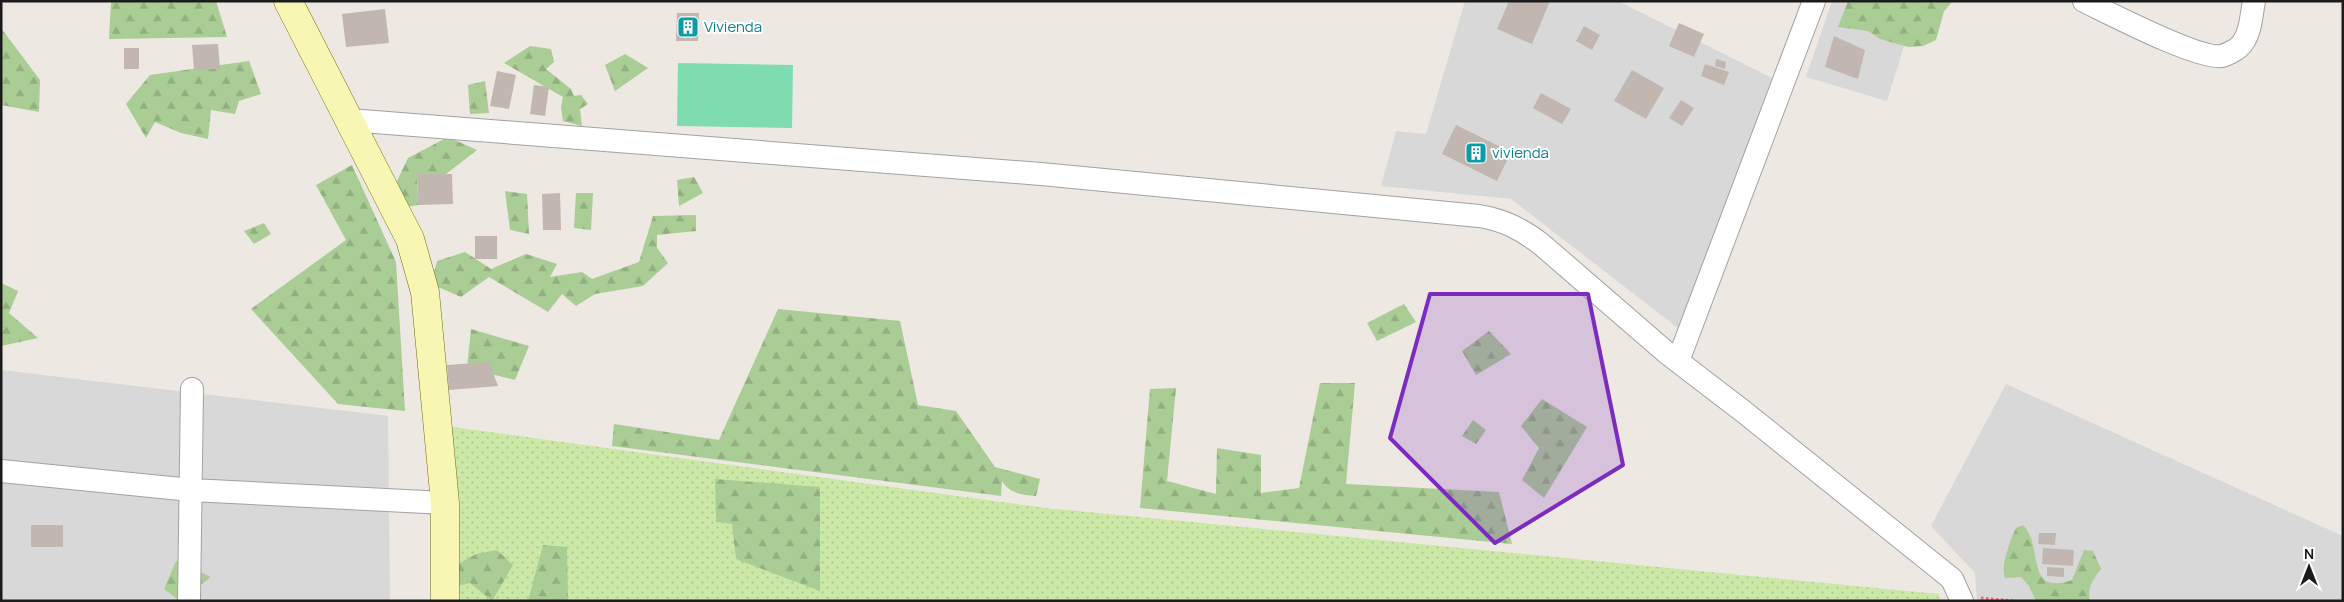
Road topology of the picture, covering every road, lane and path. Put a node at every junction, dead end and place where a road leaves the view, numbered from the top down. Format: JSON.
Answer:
{"nodes":[{"id":1,"x":288,"y":1,"type":"edge"},
{"id":2,"x":1814,"y":1,"type":"edge"},
{"id":3,"x":2084,"y":1,"type":"edge"},
{"id":4,"x":2254,"y":1,"type":"edge"},
{"id":5,"x":349,"y":120,"type":"junction"},
{"id":6,"x":1678,"y":361,"type":"junction"},
{"id":7,"x":192,"y":389,"type":"dead end"},
{"id":8,"x":1,"y":471,"type":"edge"},
{"id":9,"x":190,"y":490,"type":"junction"},
{"id":10,"x":445,"y":503,"type":"junction"},
{"id":11,"x":1962,"y":599,"type":"edge"},
{"id":12,"x":189,"y":601,"type":"edge"},
{"id":13,"x":446,"y":601,"type":"edge"},
{"id":14,"x":2013,"y":601,"type":"edge"}],
"edges":[{"from":1,"to":5,"type":"street"},
{"from":2,"to":6,"type":"street"},
{"from":3,"to":4,"type":"street"},
{"from":5,"to":6,"type":"street"},
{"from":5,"to":10,"type":"street"},
{"from":6,"to":11,"type":"street"},
{"from":7,"to":9,"type":"street"},
{"from":8,"to":9,"type":"street"},
{"from":9,"to":10,"type":"street"},
{"from":9,"to":12,"type":"street"},
{"from":10,"to":13,"type":"street"},
{"from":11,"to":14,"type":"path"}]}
